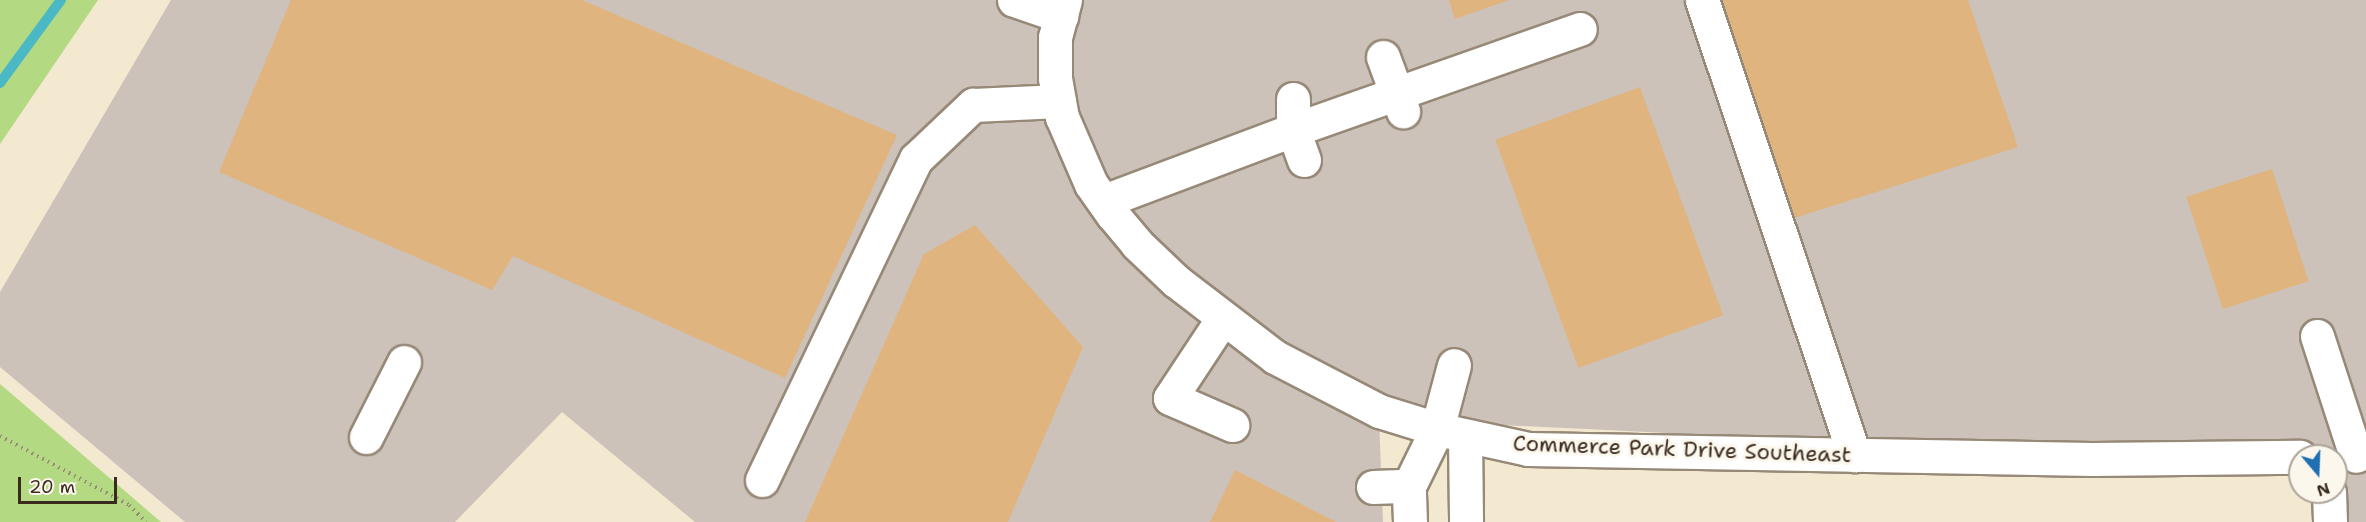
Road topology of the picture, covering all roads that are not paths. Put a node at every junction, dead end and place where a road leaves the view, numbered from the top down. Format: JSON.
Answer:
{"nodes":[{"id":1,"x":1014,"y":0,"type":"edge"},
{"id":2,"x":1702,"y":0,"type":"edge"},
{"id":3,"x":1063,"y":8,"type":"edge"},
{"id":4,"x":1580,"y":29,"type":"dead end"},
{"id":5,"x":1383,"y":57,"type":"dead end"},
{"id":6,"x":1059,"y":101,"type":"junction"},
{"id":7,"x":1400,"y":102,"type":"junction"},
{"id":8,"x":1104,"y":201,"type":"junction"},
{"id":9,"x":1223,"y":318,"type":"junction"},
{"id":10,"x":2317,"y":336,"type":"dead end"},
{"id":11,"x":404,"y":362,"type":"dead end"},
{"id":12,"x":1454,"y":365,"type":"dead end"},
{"id":13,"x":1232,"y":425,"type":"dead end"},
{"id":14,"x":1451,"y":433,"type":"junction"},
{"id":15,"x":366,"y":437,"type":"dead end"},
{"id":16,"x":1854,"y":455,"type":"junction"},
{"id":17,"x":2352,"y":456,"type":"edge"},
{"id":18,"x":2288,"y":458,"type":"edge"},
{"id":19,"x":762,"y":480,"type":"dead end"},
{"id":20,"x":1409,"y":486,"type":"junction"},
{"id":21,"x":1373,"y":487,"type":"dead end"},
{"id":22,"x":2329,"y":504,"type":"edge"},
{"id":23,"x":1410,"y":522,"type":"edge"},
{"id":24,"x":1466,"y":522,"type":"edge"},
{"id":25,"x":2330,"y":522,"type":"edge"}],
"edges":[{"from":1,"to":3,"type":"street"},
{"from":2,"to":16,"type":"street"},
{"from":3,"to":6,"type":"street","name":"Commerce Park Drive Southeast"},
{"from":4,"to":7,"type":"street"},
{"from":5,"to":7,"type":"street"},
{"from":6,"to":8,"type":"street","name":"Commerce Park Drive Southeast"},
{"from":6,"to":19,"type":"street"},
{"from":7,"to":8,"type":"street"},
{"from":8,"to":9,"type":"street","name":"Commerce Park Drive Southeast"},
{"from":9,"to":13,"type":"street"},
{"from":9,"to":14,"type":"street","name":"Commerce Park Drive Southeast"},
{"from":10,"to":17,"type":"street"},
{"from":11,"to":15,"type":"street"},
{"from":12,"to":14,"type":"street"},
{"from":14,"to":16,"type":"street","name":"Commerce Park Drive Southeast"},
{"from":14,"to":20,"type":"street"},
{"from":14,"to":24,"type":"street"},
{"from":16,"to":18,"type":"street","name":"Commerce Park Drive Southeast"},
{"from":20,"to":21,"type":"street"},
{"from":20,"to":23,"type":"street"},
{"from":22,"to":25,"type":"street"}]}
